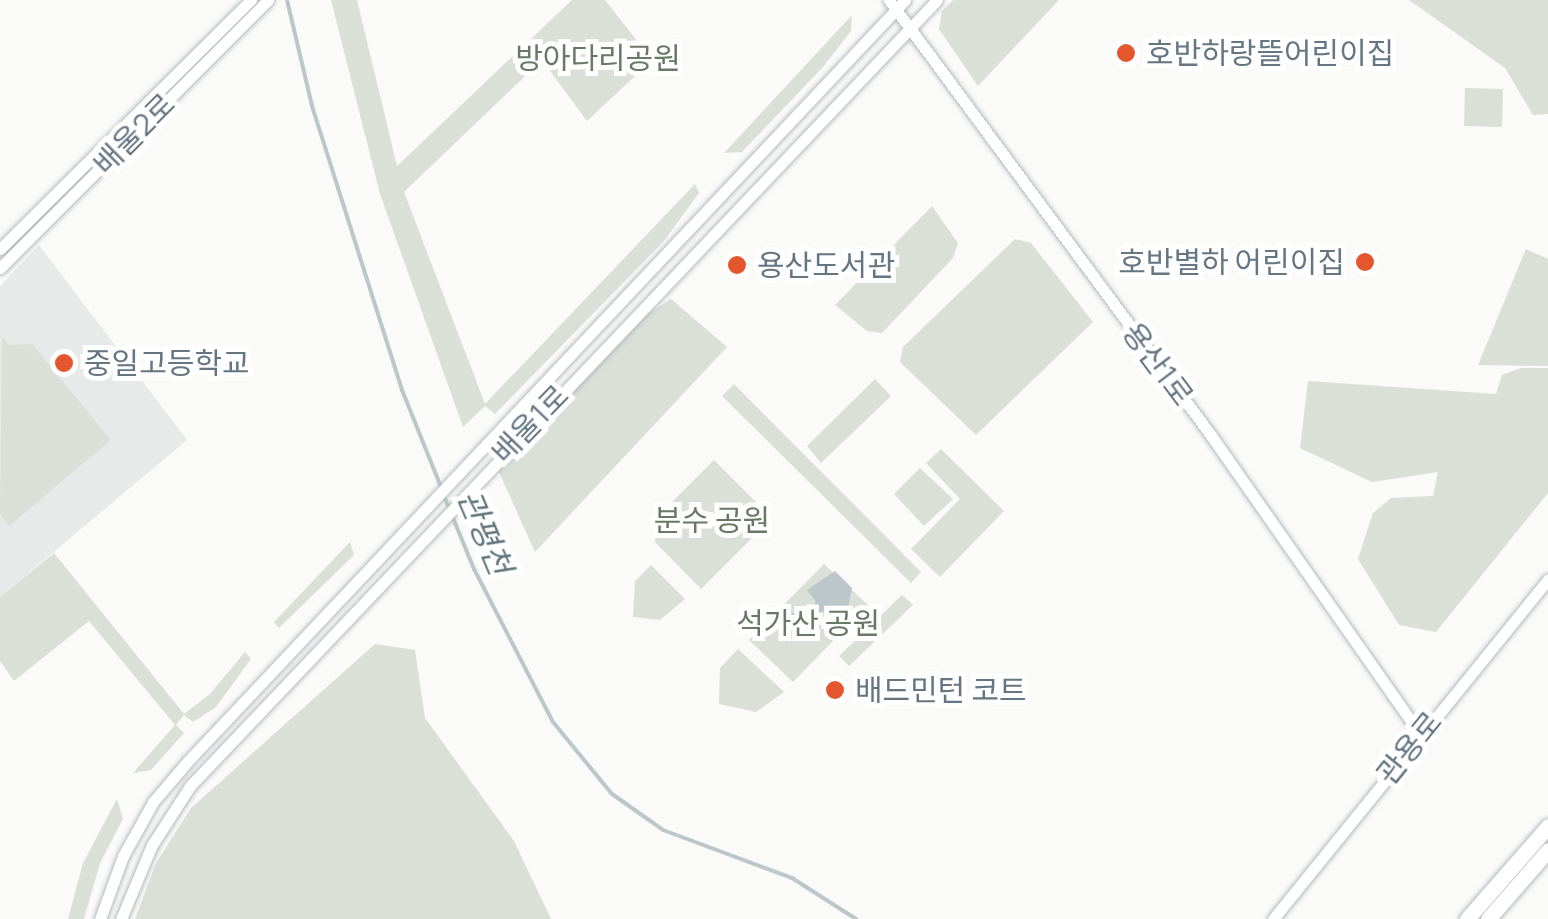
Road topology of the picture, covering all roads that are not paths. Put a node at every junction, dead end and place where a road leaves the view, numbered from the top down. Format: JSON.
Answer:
{"nodes":[{"id":1,"x":268,"y":0,"type":"edge"},
{"id":2,"x":936,"y":0,"type":"edge"},
{"id":3,"x":897,"y":3,"type":"edge"},
{"id":4,"x":250,"y":6,"type":"edge"},
{"id":5,"x":910,"y":28,"type":"junction"},
{"id":6,"x":0,"y":249,"type":"edge"},
{"id":7,"x":0,"y":268,"type":"edge"},
{"id":8,"x":1548,"y":580,"type":"edge"},
{"id":9,"x":1420,"y":734,"type":"junction"},
{"id":10,"x":1548,"y":826,"type":"edge"},
{"id":11,"x":1548,"y":850,"type":"edge"},
{"id":12,"x":100,"y":919,"type":"edge"},
{"id":13,"x":122,"y":919,"type":"edge"},
{"id":14,"x":1273,"y":919,"type":"edge"},
{"id":15,"x":1467,"y":919,"type":"edge"},
{"id":16,"x":1488,"y":919,"type":"edge"}],
"edges":[{"from":1,"to":4,"type":"main road","name":"배울2로"},
{"from":2,"to":5,"type":"main road","name":"배울1로"},
{"from":3,"to":5,"type":"main road","name":"용산1로"},
{"from":3,"to":12,"type":"main road","name":"배울1로"},
{"from":4,"to":6,"type":"main road","name":"배울2로"},
{"from":4,"to":7,"type":"main road","name":"배울2로"},
{"from":5,"to":9,"type":"main road","name":"용산1로"},
{"from":5,"to":13,"type":"main road","name":"배울1로"},
{"from":8,"to":9,"type":"main road","name":"관용로"},
{"from":9,"to":14,"type":"main road","name":"관용로"},
{"from":10,"to":15,"type":"highway"},
{"from":11,"to":16,"type":"highway"}]}
